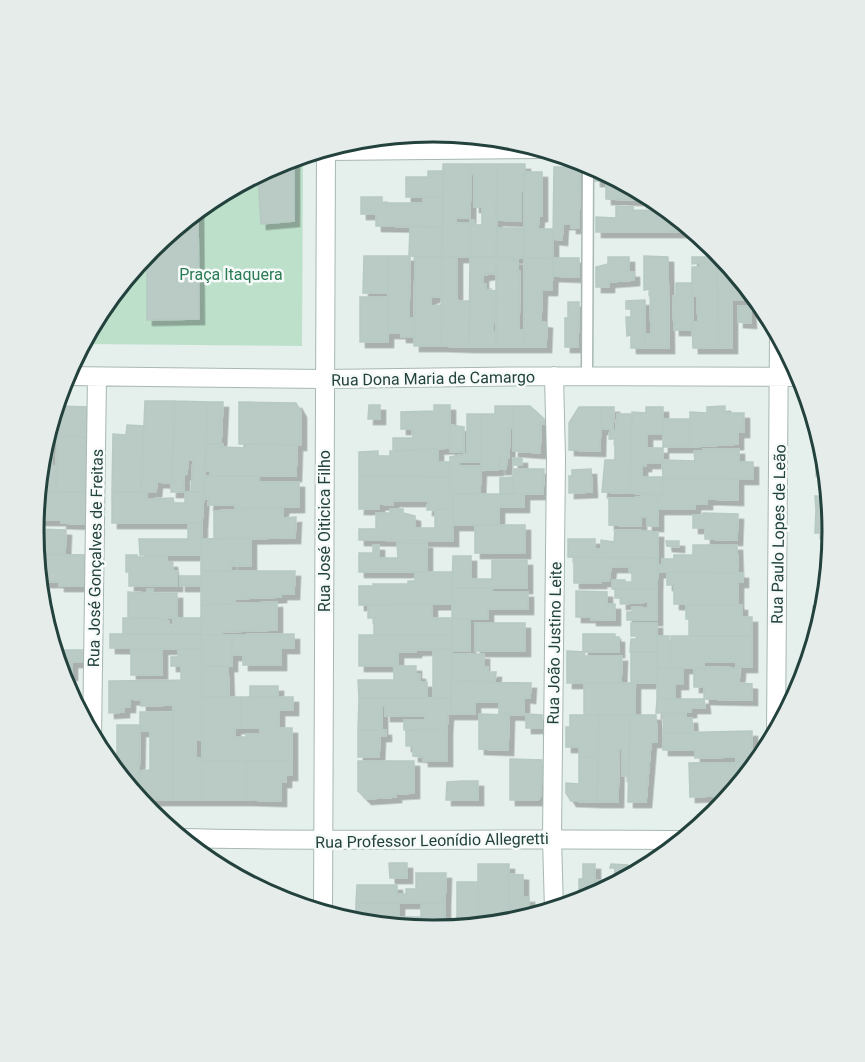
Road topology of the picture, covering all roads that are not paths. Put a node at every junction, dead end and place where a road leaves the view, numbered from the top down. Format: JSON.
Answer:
{"nodes":[{"id":1,"x":357,"y":149,"type":"edge"},
{"id":2,"x":508,"y":149,"type":"edge"},
{"id":3,"x":326,"y":157,"type":"edge"},
{"id":4,"x":588,"y":175,"type":"edge"},
{"id":5,"x":779,"y":355,"type":"edge"},
{"id":6,"x":76,"y":376,"type":"edge"},
{"id":7,"x":554,"y":376,"type":"junction"},
{"id":8,"x":587,"y":376,"type":"junction"},
{"id":9,"x":97,"y":377,"type":"junction"},
{"id":10,"x":779,"y":377,"type":"junction"},
{"id":11,"x":790,"y":377,"type":"edge"},
{"id":12,"x":325,"y":380,"type":"junction"},
{"id":13,"x":776,"y":712,"type":"edge"},
{"id":14,"x":93,"y":721,"type":"edge"},
{"id":15,"x":194,"y":838,"type":"edge"},
{"id":16,"x":552,"y":838,"type":"junction"},
{"id":17,"x":669,"y":840,"type":"edge"},
{"id":18,"x":324,"y":841,"type":"junction"},
{"id":19,"x":554,"y":900,"type":"edge"},
{"id":20,"x":323,"y":904,"type":"edge"}],
"edges":[{"from":1,"to":2,"type":"street"},
{"from":3,"to":12,"type":"street","name":"Rua José Oiticica Filho"},
{"from":4,"to":8,"type":"lane"},
{"from":5,"to":10,"type":"street","name":"Rua Paulo Lopes de Leão"},
{"from":6,"to":9,"type":"street","name":"Rua Dona Maria de Camargo"},
{"from":7,"to":8,"type":"street","name":"Rua Dona Maria de Camargo"},
{"from":7,"to":12,"type":"street","name":"Rua Dona Maria de Camargo"},
{"from":7,"to":16,"type":"street","name":"Rua João Justino Leite"},
{"from":8,"to":10,"type":"street","name":"Rua Dona Maria de Camargo"},
{"from":9,"to":12,"type":"street","name":"Rua Dona Maria de Camargo"},
{"from":9,"to":14,"type":"street","name":"Rua José Gonçalves de Freitas"},
{"from":10,"to":11,"type":"street","name":"Rua Dona Maria de Camargo"},
{"from":10,"to":13,"type":"street","name":"Rua Paulo Lopes de Leão"},
{"from":12,"to":18,"type":"street","name":"Rua José Oiticica Filho"},
{"from":15,"to":18,"type":"street","name":"Rua Professor Leonídio Allegretti"},
{"from":16,"to":17,"type":"street","name":"Rua Professor Leonídio Allegretti"},
{"from":16,"to":18,"type":"street","name":"Rua Professor Leonídio Allegretti"},
{"from":16,"to":19,"type":"street","name":"Rua João Justino Leite"},
{"from":18,"to":20,"type":"street","name":"Rua José Oiticica Filho"}]}
